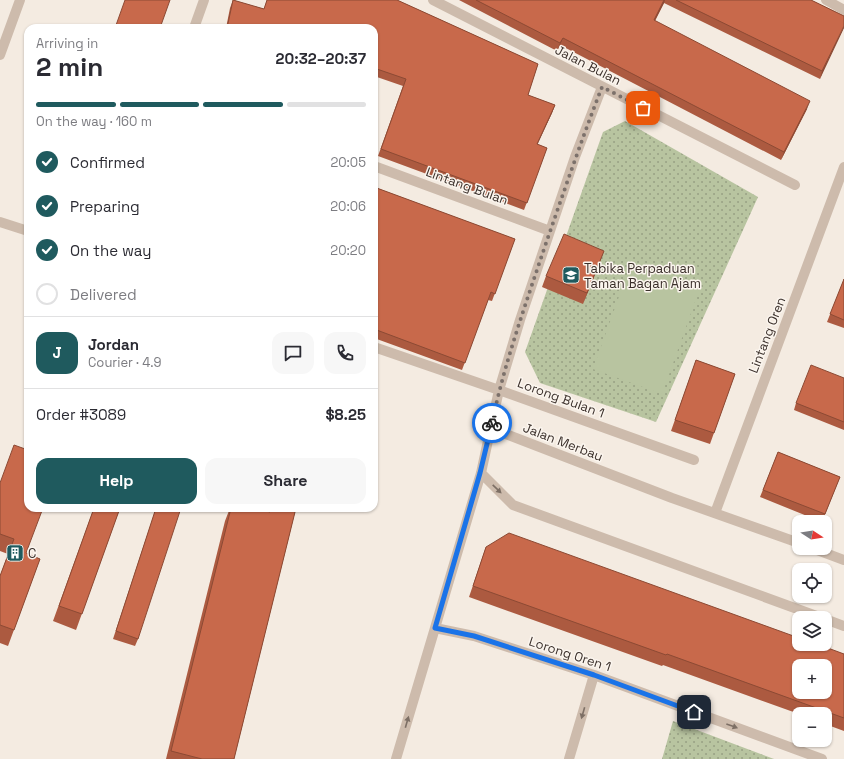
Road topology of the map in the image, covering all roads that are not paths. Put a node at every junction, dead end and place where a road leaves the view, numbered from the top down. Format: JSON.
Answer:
{"nodes":[{"id":1,"x":20,"y":0,"type":"edge"},
{"id":2,"x":204,"y":0,"type":"edge"},
{"id":3,"x":433,"y":0,"type":"edge"},
{"id":4,"x":826,"y":0,"type":"edge"},
{"id":5,"x":844,"y":10,"type":"edge"},
{"id":6,"x":195,"y":24,"type":"edge"},
{"id":7,"x":0,"y":55,"type":"edge"},
{"id":8,"x":602,"y":87,"type":"junction"},
{"id":9,"x":378,"y":167,"type":"edge"},
{"id":10,"x":844,"y":167,"type":"edge"},
{"id":11,"x":795,"y":185,"type":"dead end"},
{"id":12,"x":0,"y":222,"type":"edge"},
{"id":13,"x":24,"y":230,"type":"edge"},
{"id":14,"x":550,"y":231,"type":"junction"},
{"id":15,"x":378,"y":348,"type":"edge"},
{"id":16,"x":499,"y":390,"type":"junction"},
{"id":17,"x":490,"y":428,"type":"junction"},
{"id":18,"x":694,"y":460,"type":"dead end"},
{"id":19,"x":480,"y":473,"type":"junction"},
{"id":20,"x":715,"y":513,"type":"junction"},
{"id":21,"x":792,"y":540,"type":"edge"},
{"id":22,"x":831,"y":555,"type":"edge"},
{"id":23,"x":844,"y":560,"type":"edge"},
{"id":24,"x":805,"y":611,"type":"edge"},
{"id":25,"x":832,"y":621,"type":"edge"},
{"id":26,"x":844,"y":626,"type":"edge"},
{"id":27,"x":435,"y":628,"type":"junction"},
{"id":28,"x":594,"y":675,"type":"junction"},
{"id":29,"x":396,"y":759,"type":"edge"},
{"id":30,"x":569,"y":759,"type":"edge"},
{"id":31,"x":822,"y":759,"type":"edge"}],
"edges":[{"from":1,"to":7,"type":"street"},
{"from":2,"to":6,"type":"street"},
{"from":3,"to":8,"type":"street","name":"Jalan Bulan"},
{"from":4,"to":5,"type":"street"},
{"from":8,"to":11,"type":"street","name":"Jalan Bulan"},
{"from":8,"to":14,"type":"street"},
{"from":9,"to":14,"type":"street","name":"Lintang Bulan"},
{"from":10,"to":20,"type":"street","name":"Lintang Oren"},
{"from":12,"to":13,"type":"street"},
{"from":14,"to":16,"type":"street"},
{"from":15,"to":16,"type":"street","name":"Lorong Bulan 1"},
{"from":16,"to":17,"type":"street"},
{"from":16,"to":18,"type":"street","name":"Lorong Bulan 1"},
{"from":17,"to":19,"type":"street"},
{"from":17,"to":20,"type":"street","name":"Jalan Merbau"},
{"from":19,"to":24,"type":"street","one_way":true},
{"from":19,"to":27,"type":"street"},
{"from":20,"to":21,"type":"street","name":"Jalan Merbau"},
{"from":22,"to":23,"type":"street"},
{"from":25,"to":26,"type":"street"},
{"from":27,"to":28,"type":"street","name":"Lorong Oren 1"},
{"from":29,"to":27,"type":"street","one_way":true},
{"from":28,"to":30,"type":"street","one_way":true},
{"from":28,"to":31,"type":"street","name":"Lorong Oren 1","one_way":true}]}
